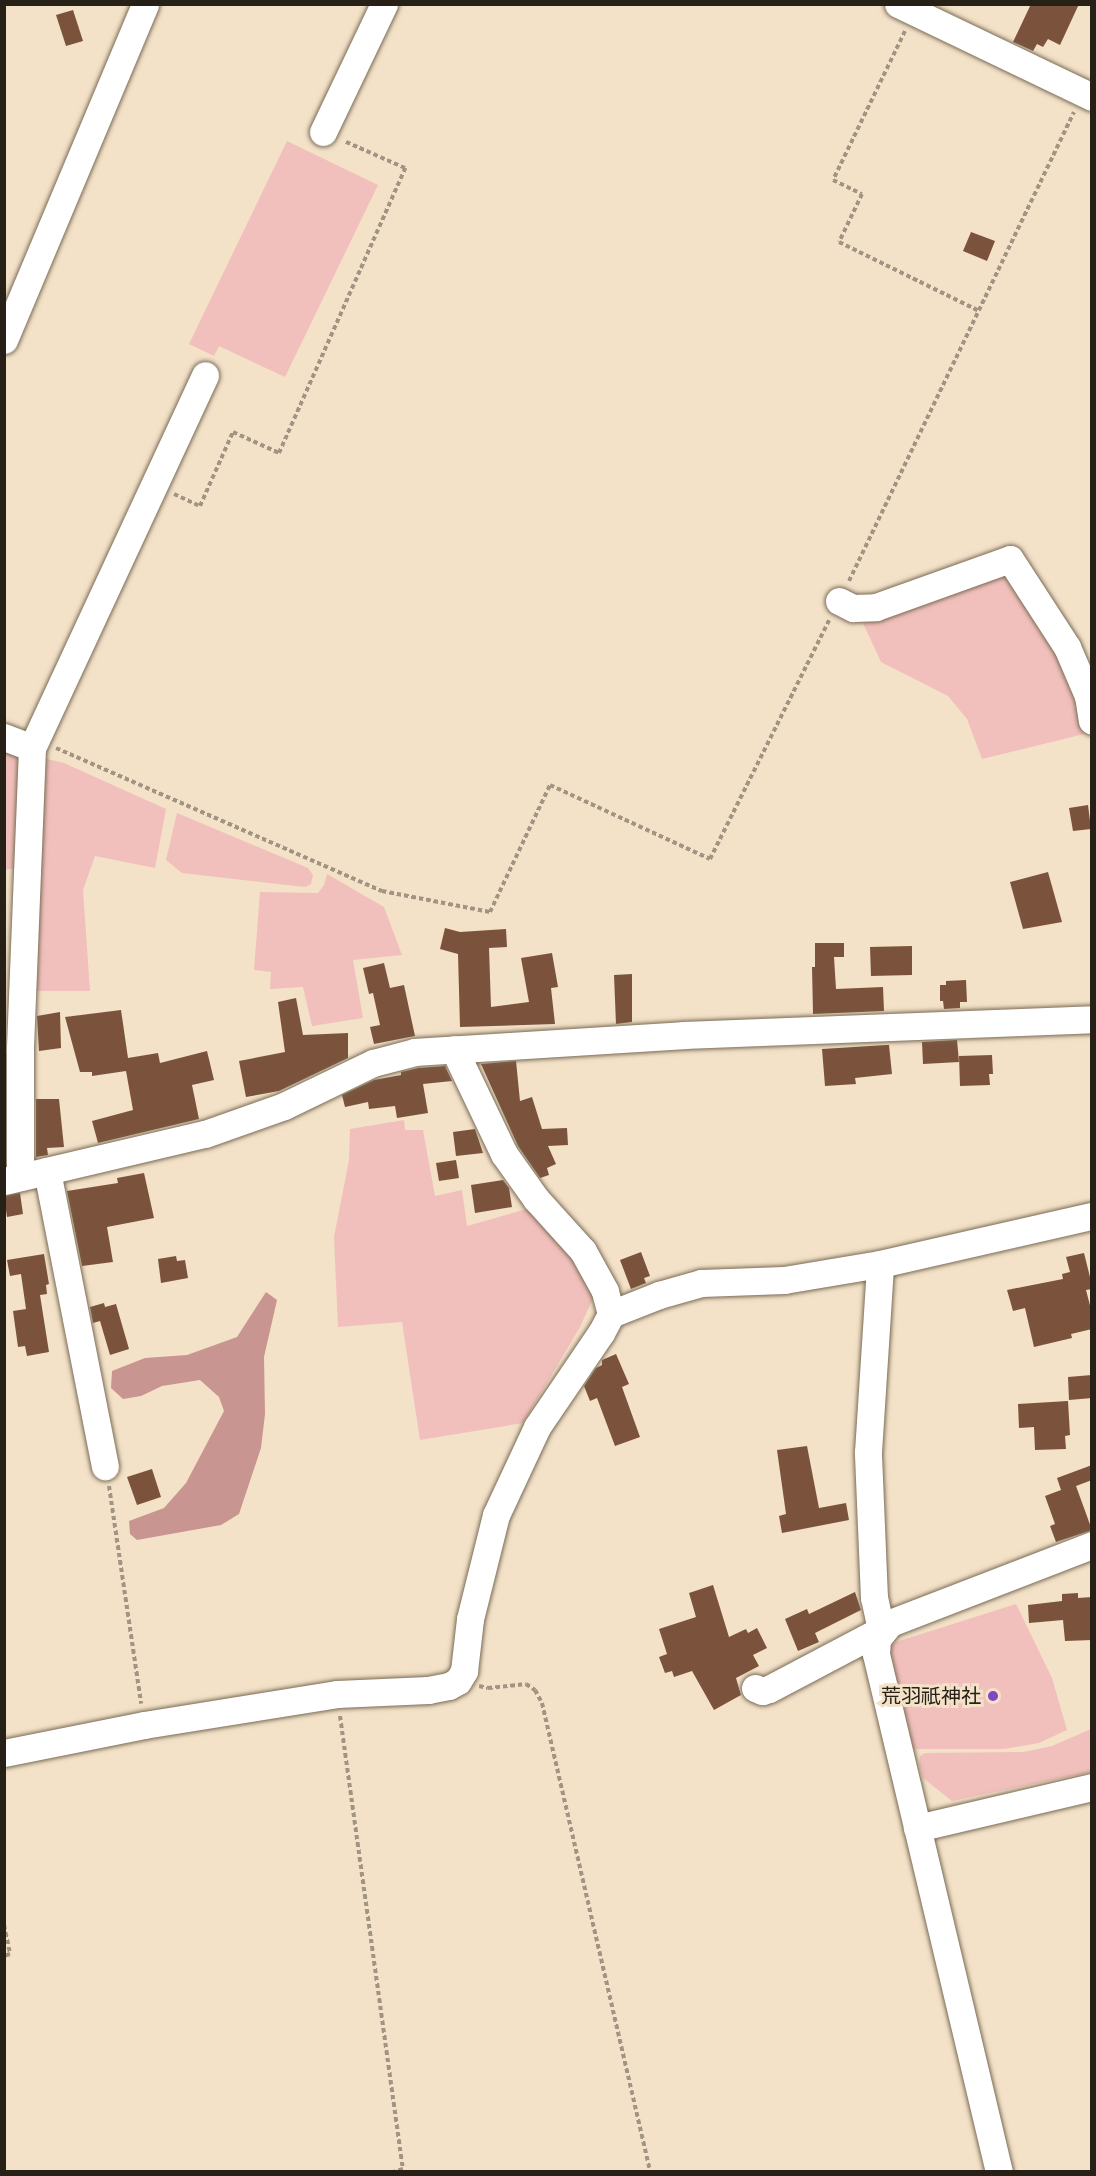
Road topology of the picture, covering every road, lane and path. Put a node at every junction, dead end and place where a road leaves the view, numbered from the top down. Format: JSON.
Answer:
{"nodes":[{"id":1,"x":145,"y":4,"type":"edge"},
{"id":2,"x":384,"y":4,"type":"edge"},
{"id":3,"x":906,"y":8,"type":"edge"},
{"id":4,"x":1088,"y":95,"type":"edge"},
{"id":5,"x":323,"y":132,"type":"joint"},
{"id":6,"x":979,"y":311,"type":"junction"},
{"id":7,"x":4,"y":340,"type":"edge"},
{"id":8,"x":205,"y":375,"type":"dead end"},
{"id":9,"x":154,"y":485,"type":"junction"},
{"id":10,"x":839,"y":601,"type":"junction"},
{"id":11,"x":1090,"y":705,"type":"edge"},
{"id":12,"x":4,"y":737,"type":"edge"},
{"id":13,"x":32,"y":748,"type":"junction"},
{"id":14,"x":1092,"y":1019,"type":"edge"},
{"id":15,"x":454,"y":1049,"type":"junction"},
{"id":16,"x":47,"y":1171,"type":"junction"},
{"id":17,"x":12,"y":1179,"type":"edge"},
{"id":18,"x":1092,"y":1216,"type":"edge"},
{"id":19,"x":880,"y":1264,"type":"junction"},
{"id":20,"x":611,"y":1314,"type":"junction"},
{"id":21,"x":105,"y":1466,"type":"joint"},
{"id":22,"x":1092,"y":1545,"type":"edge"},
{"id":23,"x":881,"y":1630,"type":"junction"},
{"id":24,"x":458,"y":1681,"type":"junction"},
{"id":25,"x":755,"y":1688,"type":"dead end"},
{"id":26,"x":337,"y":1694,"type":"junction"},
{"id":27,"x":144,"y":1725,"type":"junction"},
{"id":28,"x":4,"y":1753,"type":"edge"},
{"id":29,"x":1092,"y":1787,"type":"edge"},
{"id":30,"x":917,"y":1828,"type":"junction"},
{"id":31,"x":4,"y":1925,"type":"edge"},
{"id":32,"x":4,"y":1956,"type":"edge"},
{"id":33,"x":393,"y":2172,"type":"edge"},
{"id":34,"x":650,"y":2172,"type":"edge"},
{"id":35,"x":999,"y":2172,"type":"edge"}],
"edges":[{"from":1,"to":7,"type":"street"},
{"from":2,"to":5,"type":"street"},
{"from":3,"to":4,"type":"street"},
{"from":3,"to":6,"type":"path"},
{"from":4,"to":6,"type":"path"},
{"from":5,"to":9,"type":"path"},
{"from":6,"to":10,"type":"path"},
{"from":8,"to":9,"type":"street"},
{"from":9,"to":13,"type":"street"},
{"from":10,"to":11,"type":"street"},
{"from":10,"to":13,"type":"path"},
{"from":12,"to":13,"type":"street"},
{"from":13,"to":17,"type":"street"},
{"from":14,"to":15,"type":"street"},
{"from":15,"to":16,"type":"street"},
{"from":15,"to":20,"type":"street"},
{"from":16,"to":17,"type":"street"},
{"from":16,"to":21,"type":"street"},
{"from":18,"to":19,"type":"street"},
{"from":19,"to":20,"type":"street"},
{"from":19,"to":23,"type":"street"},
{"from":20,"to":24,"type":"street"},
{"from":21,"to":27,"type":"path"},
{"from":22,"to":23,"type":"street"},
{"from":23,"to":25,"type":"street"},
{"from":23,"to":30,"type":"street"},
{"from":24,"to":26,"type":"street"},
{"from":24,"to":34,"type":"path"},
{"from":26,"to":27,"type":"street"},
{"from":26,"to":33,"type":"path"},
{"from":27,"to":28,"type":"street"},
{"from":29,"to":30,"type":"street"},
{"from":30,"to":35,"type":"street"},
{"from":31,"to":32,"type":"path"}]}
